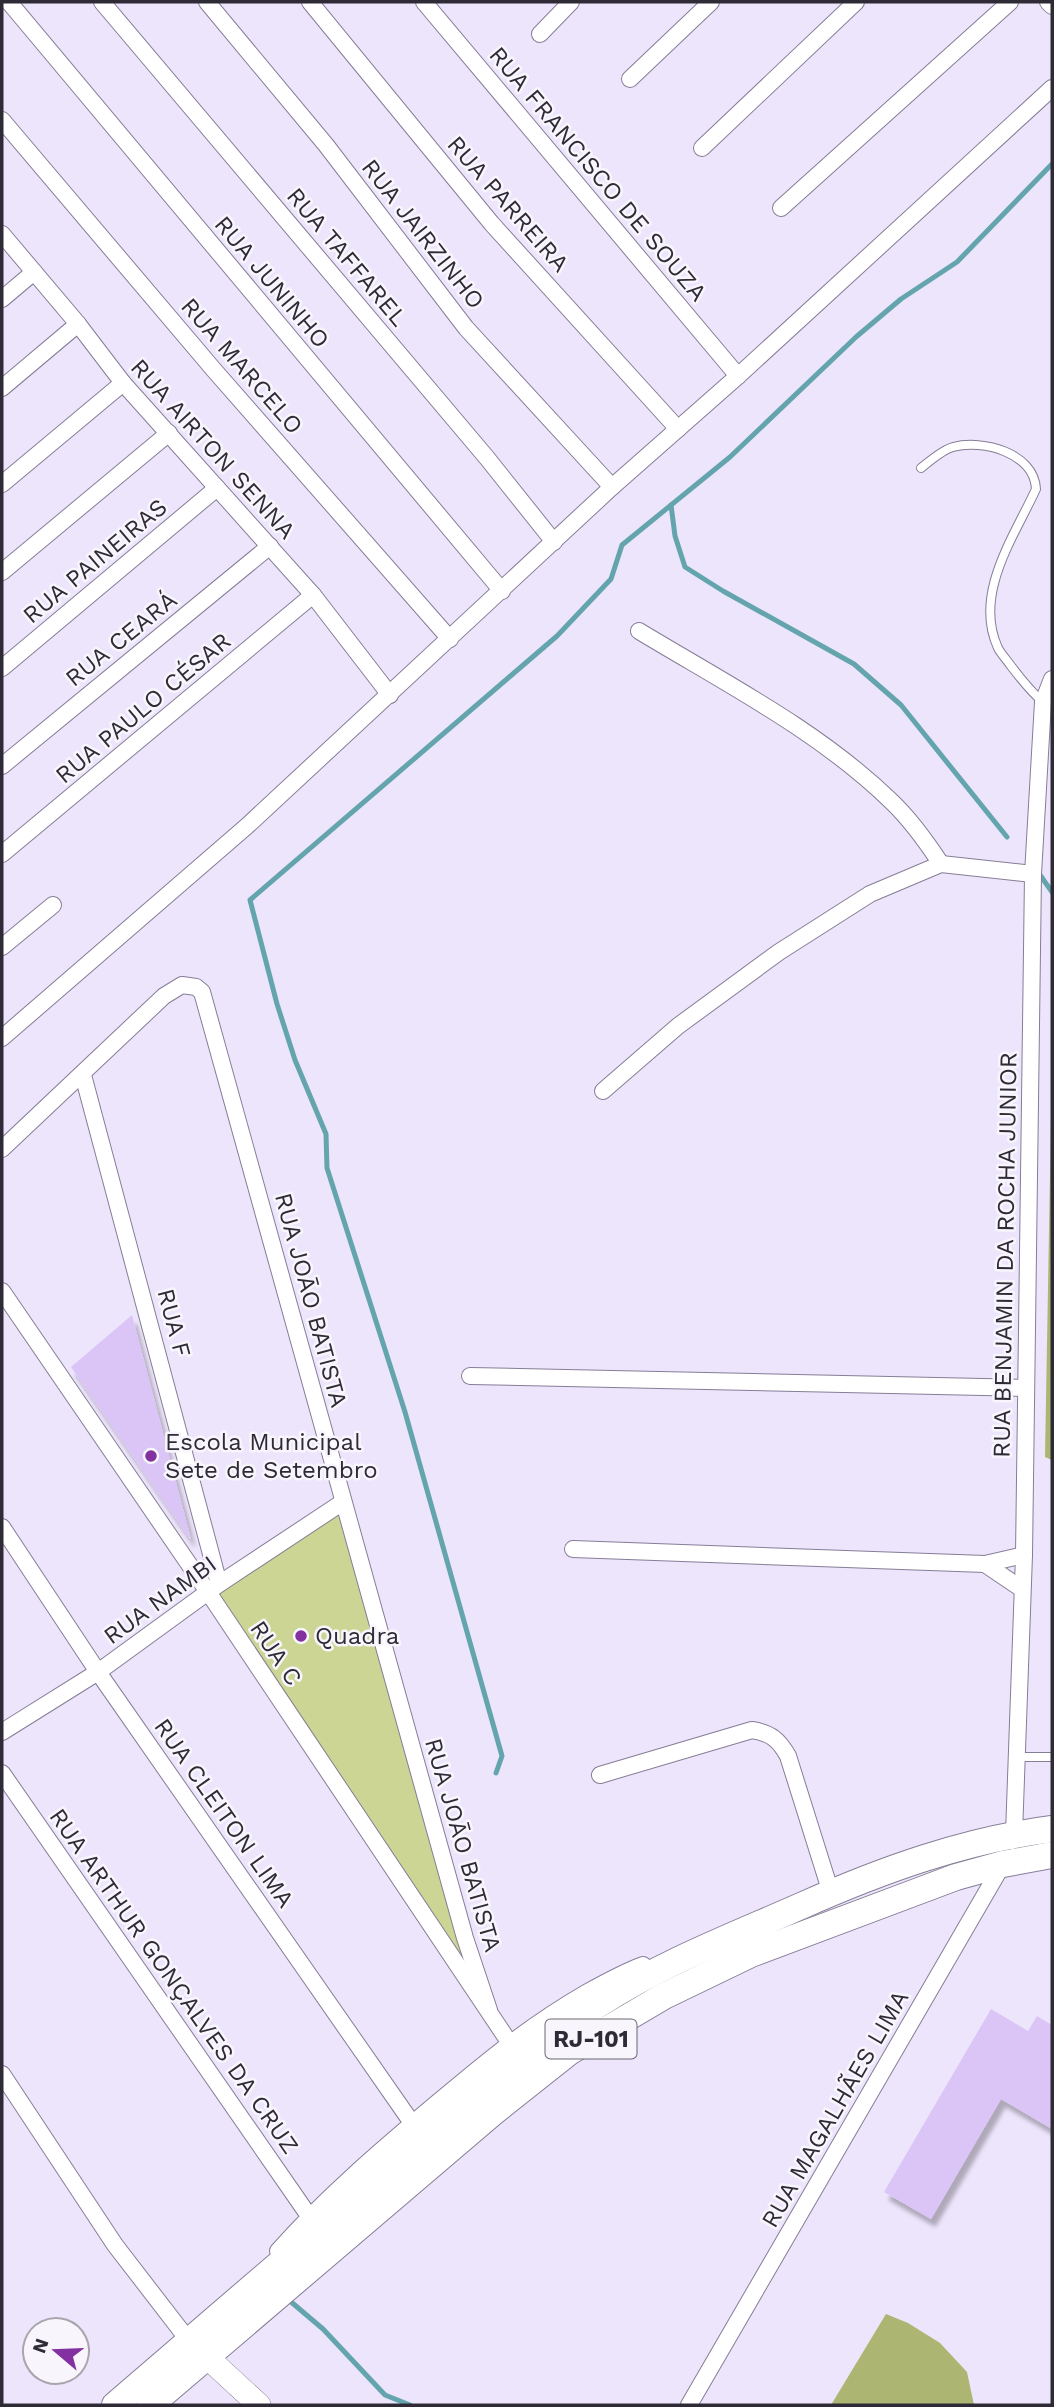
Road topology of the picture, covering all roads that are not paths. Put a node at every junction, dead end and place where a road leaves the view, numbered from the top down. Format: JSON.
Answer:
{"nodes":[{"id":1,"x":9,"y":2,"type":"edge"},
{"id":2,"x":102,"y":2,"type":"edge"},
{"id":3,"x":206,"y":2,"type":"edge"},
{"id":4,"x":310,"y":2,"type":"edge"},
{"id":5,"x":424,"y":2,"type":"edge"},
{"id":6,"x":571,"y":2,"type":"edge"},
{"id":7,"x":711,"y":2,"type":"edge"},
{"id":8,"x":856,"y":2,"type":"edge"},
{"id":9,"x":1010,"y":2,"type":"edge"},
{"id":10,"x":1048,"y":2,"type":"edge"},
{"id":11,"x":1052,"y":6,"type":"edge"},
{"id":12,"x":540,"y":34,"type":"dead end"},
{"id":13,"x":630,"y":79,"type":"dead end"},
{"id":14,"x":1052,"y":88,"type":"edge"},
{"id":15,"x":2,"y":120,"type":"edge"},
{"id":16,"x":702,"y":148,"type":"dead end"},
{"id":17,"x":781,"y":208,"type":"dead end"},
{"id":18,"x":2,"y":234,"type":"edge"},
{"id":19,"x":34,"y":272,"type":"junction"},
{"id":20,"x":2,"y":299,"type":"edge"},
{"id":21,"x":78,"y":324,"type":"junction"},
{"id":22,"x":738,"y":376,"type":"junction"},
{"id":23,"x":123,"y":383,"type":"junction"},
{"id":24,"x":2,"y":388,"type":"edge"},
{"id":25,"x":678,"y":429,"type":"junction"},
{"id":26,"x":169,"y":433,"type":"junction"},
{"id":27,"x":920,"y":468,"type":"dead end"},
{"id":28,"x":2,"y":485,"type":"edge"},
{"id":29,"x":612,"y":487,"type":"junction"},
{"id":30,"x":217,"y":488,"type":"junction"},
{"id":31,"x":554,"y":542,"type":"junction"},
{"id":32,"x":270,"y":546,"type":"junction"},
{"id":33,"x":2,"y":572,"type":"edge"},
{"id":34,"x":502,"y":591,"type":"junction"},
{"id":35,"x":313,"y":595,"type":"junction"},
{"id":36,"x":639,"y":631,"type":"dead end"},
{"id":37,"x":450,"y":639,"type":"junction"},
{"id":38,"x":2,"y":668,"type":"edge"},
{"id":39,"x":1052,"y":679,"type":"edge"},
{"id":40,"x":390,"y":695,"type":"junction"},
{"id":41,"x":1043,"y":702,"type":"junction"},
{"id":42,"x":1047,"y":731,"type":"edge"},
{"id":43,"x":2,"y":766,"type":"edge"},
{"id":44,"x":2,"y":854,"type":"edge"},
{"id":45,"x":941,"y":863,"type":"junction"},
{"id":46,"x":1033,"y":874,"type":"junction"},
{"id":47,"x":53,"y":905,"type":"dead end"},
{"id":48,"x":2,"y":947,"type":"edge"},
{"id":49,"x":2,"y":1038,"type":"edge"},
{"id":50,"x":83,"y":1075,"type":"junction"},
{"id":51,"x":603,"y":1091,"type":"dead end"},
{"id":52,"x":2,"y":1149,"type":"edge"},
{"id":53,"x":2,"y":1291,"type":"edge"},
{"id":54,"x":470,"y":1376,"type":"dead end"},
{"id":55,"x":1026,"y":1388,"type":"junction"},
{"id":56,"x":343,"y":1502,"type":"junction"},
{"id":57,"x":2,"y":1527,"type":"edge"},
{"id":58,"x":573,"y":1549,"type":"dead end"},
{"id":59,"x":1024,"y":1555,"type":"junction"},
{"id":60,"x":985,"y":1564,"type":"junction"},
{"id":61,"x":213,"y":1588,"type":"junction"},
{"id":62,"x":1022,"y":1589,"type":"junction"},
{"id":63,"x":98,"y":1672,"type":"junction"},
{"id":64,"x":2,"y":1732,"type":"edge"},
{"id":65,"x":1017,"y":1757,"type":"junction"},
{"id":66,"x":1052,"y":1757,"type":"edge"},
{"id":67,"x":2,"y":1773,"type":"edge"},
{"id":68,"x":600,"y":1775,"type":"dead end"},
{"id":69,"x":1052,"y":1829,"type":"edge"},
{"id":70,"x":1014,"y":1833,"type":"junction"},
{"id":71,"x":1052,"y":1855,"type":"edge"},
{"id":72,"x":1003,"y":1864,"type":"junction"},
{"id":73,"x":831,"y":1893,"type":"junction"},
{"id":74,"x":677,"y":1960,"type":"junction"},
{"id":75,"x":489,"y":2010,"type":"junction"},
{"id":76,"x":509,"y":2042,"type":"junction"},
{"id":77,"x":2,"y":2074,"type":"edge"},
{"id":78,"x":412,"y":2123,"type":"junction"},
{"id":79,"x":309,"y":2216,"type":"junction"},
{"id":80,"x":249,"y":2289,"type":"junction"},
{"id":81,"x":198,"y":2349,"type":"junction"},
{"id":82,"x":115,"y":2405,"type":"edge"},
{"id":83,"x":150,"y":2405,"type":"edge"},
{"id":84,"x":259,"y":2405,"type":"edge"},
{"id":85,"x":689,"y":2405,"type":"edge"}],
"edges":[{"from":1,"to":34,"type":"street","name":"RUA JUNINHO"},
{"from":2,"to":31,"type":"street","name":"RUA TAFFAREL"},
{"from":3,"to":29,"type":"street","name":"RUA JAIRZINHO"},
{"from":4,"to":25,"type":"street","name":"RUA PARREIRA"},
{"from":5,"to":22,"type":"street","name":"RUA FRANCISCO DE SOUZA"},
{"from":6,"to":12,"type":"street"},
{"from":7,"to":13,"type":"street"},
{"from":8,"to":16,"type":"street"},
{"from":9,"to":17,"type":"street"},
{"from":10,"to":11,"type":"street"},
{"from":14,"to":22,"type":"street"},
{"from":15,"to":37,"type":"street","name":"RUA MARCELO"},
{"from":18,"to":19,"type":"street","name":"RUA AIRTON SENNA"},
{"from":19,"to":20,"type":"street"},
{"from":19,"to":21,"type":"street","name":"RUA AIRTON SENNA"},
{"from":21,"to":23,"type":"street","name":"RUA AIRTON SENNA"},
{"from":21,"to":24,"type":"street"},
{"from":22,"to":25,"type":"street"},
{"from":23,"to":26,"type":"street","name":"RUA AIRTON SENNA"},
{"from":23,"to":28,"type":"street"},
{"from":25,"to":29,"type":"street"},
{"from":26,"to":30,"type":"street","name":"RUA AIRTON SENNA"},
{"from":26,"to":33,"type":"street"},
{"from":27,"to":41,"type":"lane"},
{"from":29,"to":31,"type":"street"},
{"from":30,"to":32,"type":"street","name":"RUA AIRTON SENNA"},
{"from":30,"to":38,"type":"street","name":"RUA PAINEIRAS"},
{"from":31,"to":34,"type":"street"},
{"from":32,"to":35,"type":"street","name":"RUA AIRTON SENNA"},
{"from":32,"to":43,"type":"street","name":"RUA CEARÁ"},
{"from":34,"to":37,"type":"street"},
{"from":35,"to":40,"type":"street","name":"RUA AIRTON SENNA"},
{"from":35,"to":44,"type":"street","name":"RUA PAULO CÉSAR"},
{"from":36,"to":45,"type":"street"},
{"from":37,"to":40,"type":"street"},
{"from":39,"to":41,"type":"street","name":"RUA BENJAMIN DA ROCHA JUNIOR"},
{"from":40,"to":49,"type":"street"},
{"from":41,"to":42,"type":"street","name":"RUA BENJAMIN DA ROCHA JUNIOR"},
{"from":42,"to":46,"type":"street","name":"RUA BENJAMIN DA ROCHA JUNIOR"},
{"from":45,"to":46,"type":"street"},
{"from":45,"to":51,"type":"street"},
{"from":46,"to":55,"type":"street","name":"RUA BENJAMIN DA ROCHA JUNIOR"},
{"from":47,"to":48,"type":"street"},
{"from":50,"to":52,"type":"street"},
{"from":50,"to":56,"type":"street","name":"RUA JOĀO BATISTA"},
{"from":50,"to":61,"type":"street","name":"RUA F"},
{"from":53,"to":61,"type":"street","name":"RUA C"},
{"from":54,"to":55,"type":"street"},
{"from":55,"to":59,"type":"street","name":"RUA BENJAMIN DA ROCHA JUNIOR"},
{"from":56,"to":61,"type":"street","name":"RUA NAMBI"},
{"from":56,"to":75,"type":"street","name":"RUA JOĀO BATISTA"},
{"from":57,"to":63,"type":"street","name":"RUA CLEITON LIMA"},
{"from":58,"to":60,"type":"street"},
{"from":59,"to":60,"type":"street"},
{"from":59,"to":62,"type":"street","name":"RUA BENJAMIN DA ROCHA JUNIOR"},
{"from":60,"to":62,"type":"street"},
{"from":61,"to":63,"type":"street","name":"RUA NAMBI"},
{"from":61,"to":75,"type":"street","name":"RUA C"},
{"from":62,"to":65,"type":"street","name":"RUA BENJAMIN DA ROCHA JUNIOR"},
{"from":63,"to":64,"type":"street","name":"RUA NAMBI"},
{"from":63,"to":78,"type":"street","name":"RUA CLEITON LIMA"},
{"from":65,"to":66,"type":"lane"},
{"from":65,"to":70,"type":"street","name":"RUA BENJAMIN DA ROCHA JUNIOR"},
{"from":67,"to":79,"type":"street","name":"RUA ARTHUR GONÇALVES DA CRUZ"},
{"from":68,"to":73,"type":"street"},
{"from":69,"to":70,"type":"main road","number":"RJ-101"},
{"from":70,"to":72,"type":"street","name":"RUA MAGALHÃES LIMA"},
{"from":70,"to":73,"type":"main road","number":"RJ-101"},
{"from":71,"to":72,"type":"main road","number":"RJ-101"},
{"from":72,"to":81,"type":"main road","number":"RJ-101"},
{"from":72,"to":85,"type":"street","name":"RUA MAGALHÃES LIMA"},
{"from":73,"to":74,"type":"main road","number":"RJ-101"},
{"from":74,"to":76,"type":"street"},
{"from":74,"to":80,"type":"main road","number":"RJ-101"},
{"from":75,"to":76,"type":"street","name":"RUA C"},
{"from":76,"to":78,"type":"street"},
{"from":77,"to":81,"type":"street"},
{"from":78,"to":79,"type":"street"},
{"from":79,"to":80,"type":"street"},
{"from":80,"to":81,"type":"main road","number":"RJ-101"},
{"from":81,"to":82,"type":"main road","number":"RJ-101"},
{"from":81,"to":83,"type":"main road","number":"RJ-101"},
{"from":81,"to":84,"type":"main road"}]}
